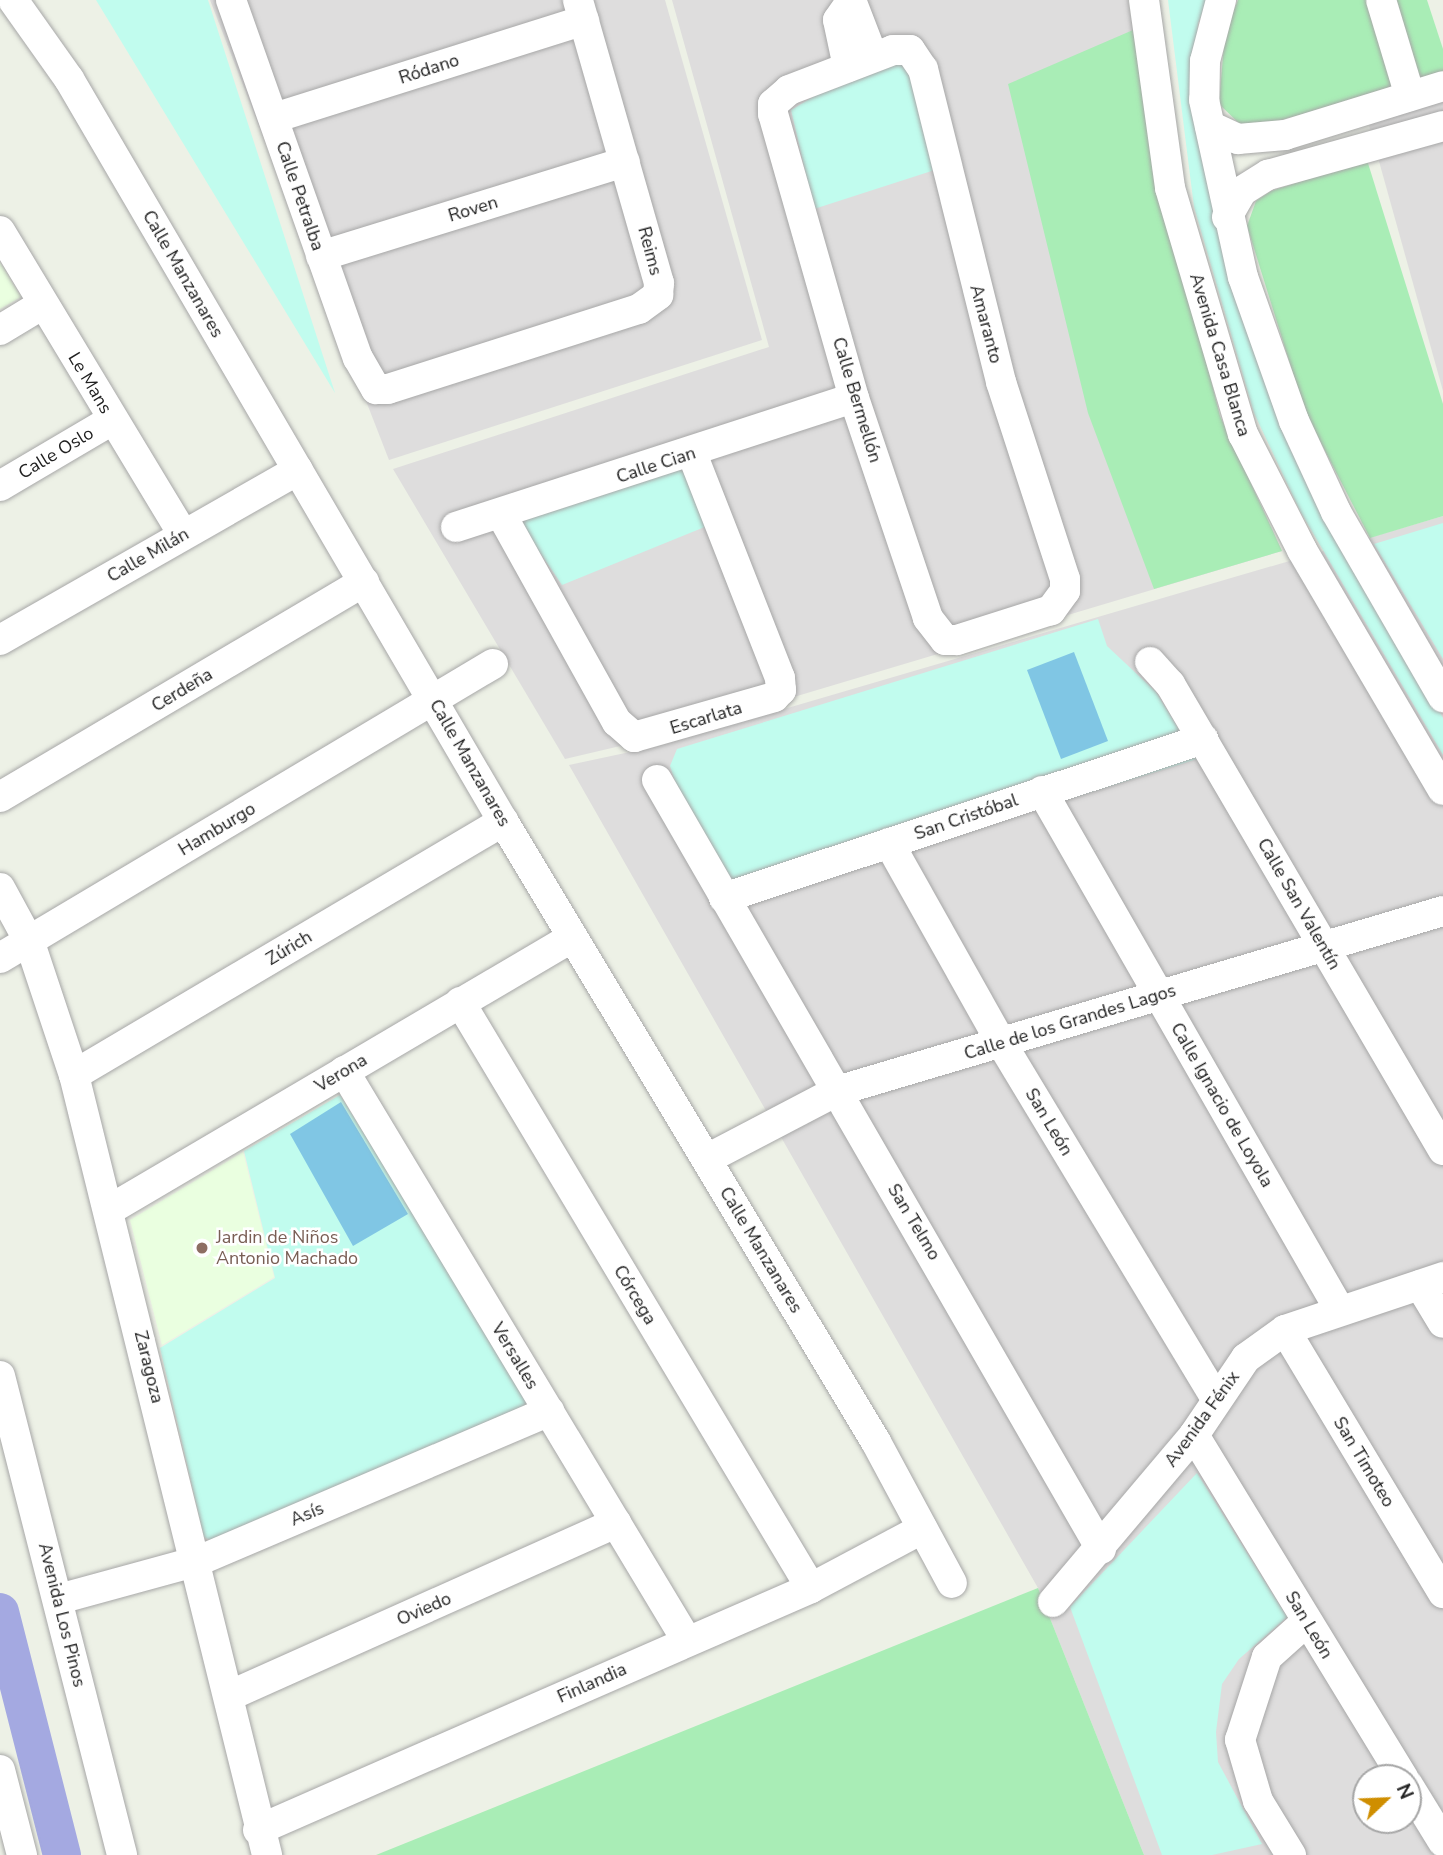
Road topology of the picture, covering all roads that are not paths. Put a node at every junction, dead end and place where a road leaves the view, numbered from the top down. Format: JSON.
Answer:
{"nodes":[{"id":1,"x":13,"y":0,"type":"edge"},
{"id":2,"x":231,"y":0,"type":"edge"},
{"id":3,"x":852,"y":0,"type":"edge"},
{"id":4,"x":1144,"y":0,"type":"edge"},
{"id":5,"x":1221,"y":0,"type":"edge"},
{"id":6,"x":1381,"y":0,"type":"edge"},
{"id":7,"x":581,"y":10,"type":"edge"},
{"id":8,"x":915,"y":54,"type":"joint"},
{"id":9,"x":860,"y":62,"type":"junction"},
{"id":10,"x":1443,"y":86,"type":"edge"},
{"id":11,"x":1410,"y":96,"type":"junction"},
{"id":12,"x":1359,"y":112,"type":"junction"},
{"id":13,"x":274,"y":118,"type":"junction"},
{"id":14,"x":1210,"y":125,"type":"junction"},
{"id":15,"x":1442,"y":132,"type":"edge"},
{"id":16,"x":1285,"y":135,"type":"junction"},
{"id":17,"x":1371,"y":146,"type":"junction"},
{"id":18,"x":625,"y":162,"type":"junction"},
{"id":19,"x":1295,"y":169,"type":"junction"},
{"id":20,"x":1227,"y":217,"type":"junction"},
{"id":21,"x":0,"y":231,"type":"edge"},
{"id":22,"x":321,"y":256,"type":"junction"},
{"id":23,"x":43,"y":304,"type":"junction"},
{"id":24,"x":0,"y":330,"type":"edge"},
{"id":25,"x":376,"y":389,"type":"joint"},
{"id":26,"x":854,"y":398,"type":"junction"},
{"id":27,"x":112,"y":420,"type":"junction"},
{"id":28,"x":692,"y":454,"type":"junction"},
{"id":29,"x":298,"y":470,"type":"junction"},
{"id":30,"x":0,"y":486,"type":"edge"},
{"id":31,"x":501,"y":514,"type":"junction"},
{"id":32,"x":456,"y":527,"type":"dead end"},
{"id":33,"x":183,"y":534,"type":"junction"},
{"id":34,"x":364,"y":582,"type":"junction"},
{"id":35,"x":1065,"y":591,"type":"joint"},
{"id":36,"x":0,"y":640,"type":"edge"},
{"id":37,"x":1150,"y":662,"type":"dead end"},
{"id":38,"x":493,"y":664,"type":"dead end"},
{"id":39,"x":432,"y":697,"type":"junction"},
{"id":40,"x":1443,"y":697,"type":"edge"},
{"id":41,"x":1203,"y":739,"type":"junction"},
{"id":42,"x":657,"y":780,"type":"dead end"},
{"id":43,"x":1443,"y":790,"type":"edge"},
{"id":44,"x":1042,"y":791,"type":"junction"},
{"id":45,"x":0,"y":797,"type":"edge"},
{"id":46,"x":503,"y":821,"type":"junction"},
{"id":47,"x":889,"y":843,"type":"junction"},
{"id":48,"x":0,"y":888,"type":"edge"},
{"id":49,"x":724,"y":898,"type":"junction"},
{"id":50,"x":1443,"y":911,"type":"edge"},
{"id":51,"x":573,"y":937,"type":"junction"},
{"id":52,"x":30,"y":943,"type":"junction"},
{"id":53,"x":1323,"y":946,"type":"junction"},
{"id":54,"x":0,"y":958,"type":"edge"},
{"id":55,"x":1159,"y":995,"type":"junction"},
{"id":56,"x":460,"y":1002,"type":"junction"},
{"id":57,"x":1002,"y":1044,"type":"junction"},
{"id":58,"x":344,"y":1071,"type":"junction"},
{"id":59,"x":74,"y":1075,"type":"junction"},
{"id":60,"x":836,"y":1091,"type":"junction"},
{"id":61,"x":1443,"y":1150,"type":"edge"},
{"id":62,"x":707,"y":1159,"type":"junction"},
{"id":63,"x":109,"y":1210,"type":"junction"},
{"id":64,"x":1432,"y":1281,"type":"edge"},
{"id":65,"x":1339,"y":1309,"type":"junction"},
{"id":66,"x":1443,"y":1323,"type":"edge"},
{"id":67,"x":1284,"y":1330,"type":"junction"},
{"id":68,"x":0,"y":1376,"type":"edge"},
{"id":69,"x":1215,"y":1397,"type":"junction"},
{"id":70,"x":549,"y":1411,"type":"junction"},
{"id":71,"x":1194,"y":1435,"type":"junction"},
{"id":72,"x":616,"y":1523,"type":"junction"},
{"id":73,"x":922,"y":1529,"type":"junction"},
{"id":74,"x":1101,"y":1549,"type":"junction"},
{"id":75,"x":198,"y":1561,"type":"junction"},
{"id":76,"x":952,"y":1583,"type":"dead end"},
{"id":77,"x":811,"y":1588,"type":"junction"},
{"id":78,"x":1443,"y":1593,"type":"edge"},
{"id":79,"x":59,"y":1599,"type":"junction"},
{"id":80,"x":1053,"y":1602,"type":"dead end"},
{"id":81,"x":1306,"y":1622,"type":"junction"},
{"id":82,"x":687,"y":1641,"type":"junction"},
{"id":83,"x":231,"y":1695,"type":"junction"},
{"id":84,"x":1394,"y":1764,"type":"edge"},
{"id":85,"x":0,"y":1770,"type":"edge"},
{"id":86,"x":1422,"y":1808,"type":"edge"},
{"id":87,"x":1443,"y":1842,"type":"edge"},
{"id":88,"x":263,"y":1843,"type":"edge"},
{"id":89,"x":22,"y":1855,"type":"edge"},
{"id":90,"x":122,"y":1855,"type":"edge"},
{"id":91,"x":1291,"y":1855,"type":"edge"}],
"edges":[{"from":1,"to":29,"type":"street","name":"Calle Manzanares"},
{"from":2,"to":13,"type":"street","name":"Calle Petralba"},
{"from":3,"to":9,"type":"street"},
{"from":4,"to":43,"type":"street","name":"Avenida Casa Blanca"},
{"from":5,"to":14,"type":"street"},
{"from":6,"to":11,"type":"street"},
{"from":7,"to":13,"type":"street","name":"Ródano"},
{"from":7,"to":18,"type":"street","name":"Reims"},
{"from":8,"to":9,"type":"street","name":"Calle Bermellón"},
{"from":8,"to":35,"type":"street","name":"Amaranto"},
{"from":9,"to":26,"type":"street","name":"Calle Bermellón"},
{"from":10,"to":11,"type":"street"},
{"from":11,"to":12,"type":"street"},
{"from":12,"to":16,"type":"street"},
{"from":12,"to":17,"type":"street"},
{"from":13,"to":22,"type":"street","name":"Calle Petralba"},
{"from":14,"to":16,"type":"street"},
{"from":14,"to":20,"type":"street"},
{"from":15,"to":17,"type":"street"},
{"from":16,"to":19,"type":"street"},
{"from":17,"to":19,"type":"street"},
{"from":18,"to":22,"type":"street","name":"Roven"},
{"from":18,"to":25,"type":"street","name":"Reims"},
{"from":19,"to":20,"type":"street"},
{"from":20,"to":40,"type":"street"},
{"from":21,"to":23,"type":"street","name":"Le Mans"},
{"from":22,"to":25,"type":"street","name":"Calle Petralba"},
{"from":23,"to":24,"type":"street"},
{"from":23,"to":27,"type":"street","name":"Le Mans"},
{"from":26,"to":28,"type":"street","name":"Calle Cian"},
{"from":26,"to":35,"type":"street","name":"Calle Bermellón"},
{"from":27,"to":30,"type":"street","name":"Calle Oslo"},
{"from":27,"to":33,"type":"street","name":"Le Mans"},
{"from":28,"to":31,"type":"street","name":"Calle Cian"},
{"from":28,"to":31,"type":"street","name":"Escarlata"},
{"from":29,"to":33,"type":"street","name":"Calle Milán"},
{"from":29,"to":34,"type":"street","name":"Calle Manzanares"},
{"from":31,"to":32,"type":"street","name":"Calle Cian"},
{"from":33,"to":36,"type":"street","name":"Calle Milán"},
{"from":34,"to":39,"type":"street","name":"Calle Manzanares"},
{"from":34,"to":45,"type":"street","name":"Cerdeña"},
{"from":37,"to":41,"type":"street","name":"Calle San Valentín"},
{"from":38,"to":39,"type":"street","name":"Hamburgo"},
{"from":39,"to":46,"type":"street","name":"Calle Manzanares"},
{"from":39,"to":52,"type":"street","name":"Hamburgo"},
{"from":41,"to":44,"type":"street","name":"San Cristóbal"},
{"from":41,"to":53,"type":"street","name":"Calle San Valentín"},
{"from":42,"to":49,"type":"street","name":"San Telmo"},
{"from":44,"to":47,"type":"street","name":"San Cristóbal"},
{"from":44,"to":55,"type":"street","name":"Calle Ignacio de Loyola"},
{"from":46,"to":51,"type":"street","name":"Calle Manzanares"},
{"from":46,"to":59,"type":"street","name":"Zúrich"},
{"from":47,"to":49,"type":"street","name":"San Cristóbal"},
{"from":47,"to":57,"type":"street","name":"San León"},
{"from":48,"to":52,"type":"street","name":"Zaragoza"},
{"from":49,"to":60,"type":"street","name":"San Telmo"},
{"from":50,"to":53,"type":"street","name":"Calle de los Grandes Lagos"},
{"from":51,"to":56,"type":"street","name":"Verona"},
{"from":51,"to":62,"type":"street","name":"Calle Manzanares"},
{"from":52,"to":54,"type":"street","name":"Hamburgo"},
{"from":52,"to":59,"type":"street","name":"Zaragoza"},
{"from":53,"to":55,"type":"street","name":"Calle de los Grandes Lagos"},
{"from":53,"to":61,"type":"street","name":"Calle San Valentín"},
{"from":55,"to":57,"type":"street","name":"Calle de los Grandes Lagos"},
{"from":55,"to":65,"type":"street","name":"Calle Ignacio de Loyola"},
{"from":56,"to":58,"type":"street","name":"Verona"},
{"from":56,"to":77,"type":"street","name":"Córcega"},
{"from":57,"to":60,"type":"street","name":"Calle de los Grandes Lagos"},
{"from":57,"to":69,"type":"street","name":"San León"},
{"from":58,"to":63,"type":"street","name":"Verona"},
{"from":58,"to":70,"type":"street","name":"Versalles"},
{"from":59,"to":63,"type":"street","name":"Zaragoza"},
{"from":60,"to":62,"type":"street","name":"Calle de los Grandes Lagos"},
{"from":60,"to":74,"type":"street","name":"San Telmo"},
{"from":62,"to":73,"type":"street","name":"Calle Manzanares"},
{"from":63,"to":75,"type":"street","name":"Zaragoza"},
{"from":64,"to":65,"type":"street","name":"Avenida Fénix"},
{"from":64,"to":66,"type":"street"},
{"from":65,"to":67,"type":"street","name":"Avenida Fénix"},
{"from":67,"to":69,"type":"street","name":"Avenida Fénix"},
{"from":67,"to":78,"type":"street","name":"San Timoteo"},
{"from":68,"to":79,"type":"street","name":"Avenida Los Pinos"},
{"from":69,"to":71,"type":"street","name":"Avenida Fénix"},
{"from":70,"to":72,"type":"street","name":"Versalles"},
{"from":70,"to":75,"type":"street","name":"Asís"},
{"from":71,"to":74,"type":"street","name":"Avenida Fénix"},
{"from":71,"to":81,"type":"street","name":"San León"},
{"from":72,"to":82,"type":"street","name":"Versalles"},
{"from":72,"to":83,"type":"street","name":"Oviedo"},
{"from":73,"to":76,"type":"street","name":"Calle Manzanares"},
{"from":73,"to":77,"type":"street","name":"Finlandia"},
{"from":74,"to":80,"type":"street","name":"Avenida Fénix"},
{"from":75,"to":79,"type":"street","name":"Asís"},
{"from":75,"to":83,"type":"street","name":"Zaragoza"},
{"from":77,"to":82,"type":"street","name":"Finlandia"},
{"from":79,"to":90,"type":"street","name":"Avenida Los Pinos"},
{"from":81,"to":84,"type":"street","name":"San León"},
{"from":81,"to":91,"type":"street"},
{"from":82,"to":88,"type":"street","name":"Finlandia"},
{"from":83,"to":88,"type":"street","name":"Zaragoza"},
{"from":85,"to":89,"type":"street"},
{"from":86,"to":87,"type":"street"}]}
